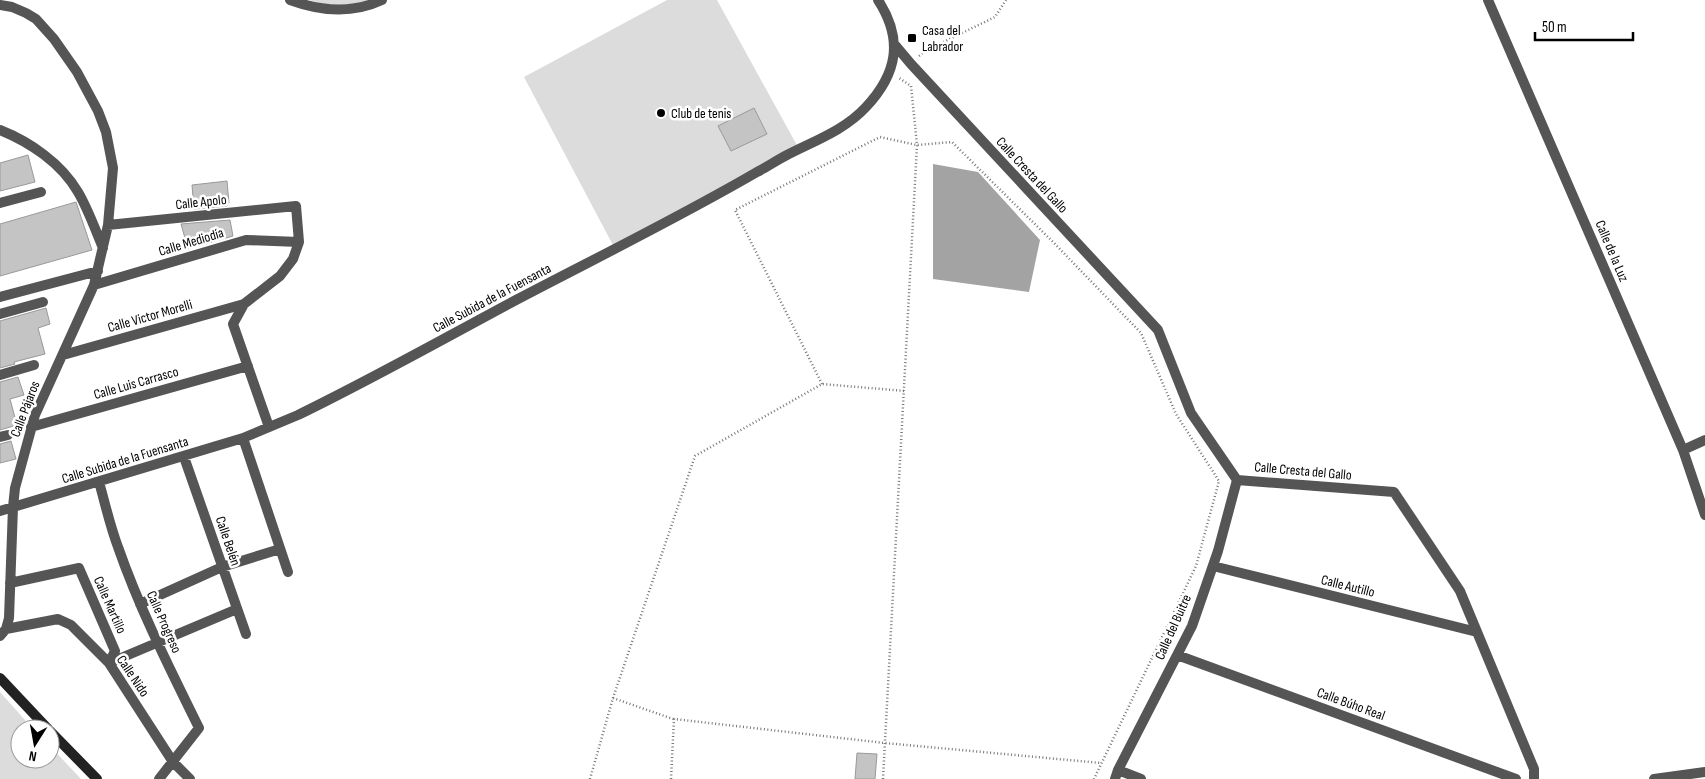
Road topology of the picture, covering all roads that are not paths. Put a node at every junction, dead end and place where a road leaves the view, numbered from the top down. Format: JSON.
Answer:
{"nodes":[{"id":1,"x":290,"y":0,"type":"edge"},
{"id":2,"x":382,"y":0,"type":"edge"},
{"id":3,"x":878,"y":0,"type":"edge"},
{"id":4,"x":1488,"y":0,"type":"edge"},
{"id":5,"x":0,"y":5,"type":"edge"},
{"id":6,"x":895,"y":45,"type":"junction"},
{"id":7,"x":0,"y":130,"type":"edge"},
{"id":8,"x":42,"y":192,"type":"dead end"},
{"id":9,"x":0,"y":203,"type":"edge"},
{"id":10,"x":108,"y":225,"type":"junction"},
{"id":11,"x":299,"y":242,"type":"junction"},
{"id":12,"x":103,"y":248,"type":"junction"},
{"id":13,"x":98,"y":271,"type":"junction"},
{"id":14,"x":94,"y":285,"type":"junction"},
{"id":15,"x":0,"y":298,"type":"edge"},
{"id":16,"x":43,"y":302,"type":"dead end"},
{"id":17,"x":244,"y":304,"type":"junction"},
{"id":18,"x":0,"y":314,"type":"edge"},
{"id":19,"x":63,"y":355,"type":"junction"},
{"id":20,"x":34,"y":365,"type":"dead end"},
{"id":21,"x":248,"y":366,"type":"junction"},
{"id":22,"x":0,"y":375,"type":"edge"},
{"id":23,"x":31,"y":426,"type":"junction"},
{"id":24,"x":269,"y":427,"type":"junction"},
{"id":25,"x":243,"y":438,"type":"junction"},
{"id":26,"x":1705,"y":440,"type":"edge"},
{"id":27,"x":1683,"y":450,"type":"junction"},
{"id":28,"x":184,"y":456,"type":"junction"},
{"id":29,"x":1237,"y":480,"type":"junction"},
{"id":30,"x":99,"y":482,"type":"junction"},
{"id":31,"x":13,"y":507,"type":"junction"},
{"id":32,"x":0,"y":511,"type":"edge"},
{"id":33,"x":1705,"y":515,"type":"edge"},
{"id":34,"x":280,"y":548,"type":"junction"},
{"id":35,"x":1213,"y":566,"type":"junction"},
{"id":36,"x":222,"y":567,"type":"junction"},
{"id":37,"x":288,"y":572,"type":"dead end"},
{"id":38,"x":10,"y":583,"type":"junction"},
{"id":39,"x":140,"y":604,"type":"junction"},
{"id":40,"x":237,"y":609,"type":"junction"},
{"id":41,"x":1477,"y":632,"type":"junction"},
{"id":42,"x":2,"y":634,"type":"edge"},
{"id":43,"x":246,"y":634,"type":"dead end"},
{"id":44,"x":157,"y":643,"type":"junction"},
{"id":45,"x":1177,"y":655,"type":"junction"},
{"id":46,"x":110,"y":663,"type":"junction"},
{"id":47,"x":0,"y":678,"type":"edge"},
{"id":48,"x":39,"y":719,"type":"edge"},
{"id":49,"x":60,"y":741,"type":"edge"},
{"id":50,"x":173,"y":762,"type":"junction"},
{"id":51,"x":1705,"y":772,"type":"edge"},
{"id":52,"x":1116,"y":774,"type":"edge"},
{"id":53,"x":97,"y":779,"type":"edge"},
{"id":54,"x":159,"y":779,"type":"edge"},
{"id":55,"x":190,"y":779,"type":"edge"},
{"id":56,"x":1141,"y":779,"type":"edge"},
{"id":57,"x":1516,"y":779,"type":"edge"},
{"id":58,"x":1534,"y":779,"type":"edge"},
{"id":59,"x":1654,"y":779,"type":"edge"}],
"edges":[{"from":1,"to":2,"type":"street"},
{"from":3,"to":6,"type":"street","name":"Calle Subida de la Fuensanta"},
{"from":4,"to":27,"type":"street","name":"Calle de la Luz"},
{"from":5,"to":10,"type":"street","name":"Calle Pájaros"},
{"from":6,"to":24,"type":"street","name":"Calle Subida de la Fuensanta"},
{"from":6,"to":29,"type":"street","name":"Calle Cresta del Gallo"},
{"from":7,"to":12,"type":"street"},
{"from":8,"to":9,"type":"street"},
{"from":10,"to":11,"type":"street","name":"Calle Apolo"},
{"from":10,"to":12,"type":"street","name":"Calle Pájaros"},
{"from":11,"to":14,"type":"street","name":"Calle Mediodía"},
{"from":11,"to":17,"type":"street"},
{"from":12,"to":13,"type":"street","name":"Calle Pájaros"},
{"from":13,"to":14,"type":"street","name":"Calle Pájaros"},
{"from":13,"to":15,"type":"street"},
{"from":14,"to":19,"type":"street","name":"Calle Pájaros"},
{"from":16,"to":18,"type":"street"},
{"from":17,"to":19,"type":"street","name":"Calle Victor Morelli"},
{"from":17,"to":21,"type":"street"},
{"from":19,"to":23,"type":"street","name":"Calle Pájaros"},
{"from":20,"to":22,"type":"street"},
{"from":21,"to":23,"type":"street","name":"Calle Luis Carrasco"},
{"from":21,"to":24,"type":"street"},
{"from":23,"to":31,"type":"street","name":"Calle Pájaros"},
{"from":24,"to":25,"type":"street","name":"Calle Subida de la Fuensanta"},
{"from":25,"to":28,"type":"street","name":"Calle Subida de la Fuensanta"},
{"from":25,"to":34,"type":"street"},
{"from":26,"to":27,"type":"street"},
{"from":27,"to":33,"type":"street","name":"Calle de la Luz"},
{"from":28,"to":30,"type":"street","name":"Calle Subida de la Fuensanta"},
{"from":28,"to":36,"type":"street","name":"Calle Belén"},
{"from":29,"to":35,"type":"street","name":"Calle del Buitre"},
{"from":29,"to":41,"type":"street","name":"Calle Cresta del Gallo"},
{"from":30,"to":31,"type":"street","name":"Calle Subida de la Fuensanta"},
{"from":30,"to":39,"type":"street","name":"Calle Progreso"},
{"from":31,"to":32,"type":"street","name":"Calle Subida de la Fuensanta"},
{"from":31,"to":38,"type":"street","name":"Calle Pájaros"},
{"from":34,"to":36,"type":"street"},
{"from":34,"to":37,"type":"street"},
{"from":35,"to":41,"type":"street","name":"Calle Autillo"},
{"from":35,"to":45,"type":"street","name":"Calle del Buitre"},
{"from":36,"to":39,"type":"street"},
{"from":36,"to":40,"type":"street","name":"Calle Belén"},
{"from":38,"to":42,"type":"street","name":"Calle Pájaros"},
{"from":38,"to":46,"type":"street","name":"Calle Martillo"},
{"from":39,"to":44,"type":"street","name":"Calle Progreso"},
{"from":40,"to":43,"type":"street","name":"Calle Belén"},
{"from":40,"to":44,"type":"street"},
{"from":41,"to":58,"type":"street","name":"Calle Cresta del Gallo"},
{"from":42,"to":46,"type":"street","name":"Calle Nido"},
{"from":44,"to":46,"type":"street"},
{"from":44,"to":50,"type":"street","name":"Calle Progreso"},
{"from":45,"to":52,"type":"street","name":"Calle del Buitre"},
{"from":45,"to":57,"type":"street","name":"Calle Búho Real"},
{"from":46,"to":50,"type":"street","name":"Calle Nido"},
{"from":47,"to":48,"type":"main road"},
{"from":49,"to":53,"type":"main road"},
{"from":50,"to":54,"type":"street"},
{"from":50,"to":55,"type":"street","name":"Calle Nido"},
{"from":51,"to":59,"type":"street"},
{"from":52,"to":56,"type":"street"}]}
